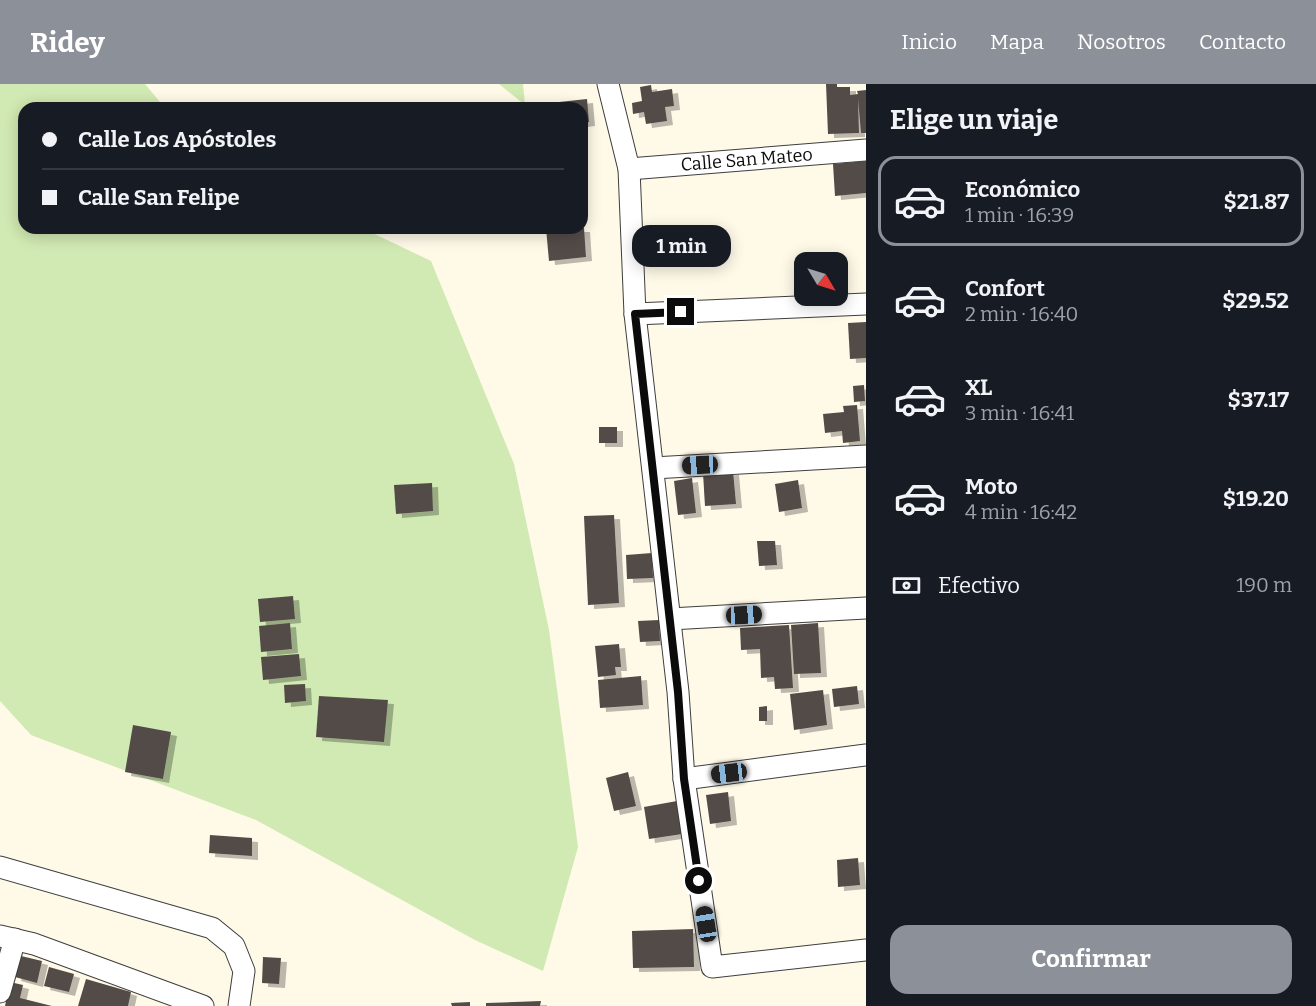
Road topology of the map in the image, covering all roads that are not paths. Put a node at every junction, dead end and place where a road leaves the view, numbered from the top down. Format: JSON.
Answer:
{"nodes":[{"id":1,"x":608,"y":84,"type":"edge"},
{"id":2,"x":866,"y":150,"type":"edge"},
{"id":3,"x":629,"y":169,"type":"junction"},
{"id":4,"x":866,"y":304,"type":"edge"},
{"id":5,"x":635,"y":314,"type":"junction"},
{"id":6,"x":866,"y":456,"type":"edge"},
{"id":7,"x":653,"y":468,"type":"junction"},
{"id":8,"x":866,"y":608,"type":"edge"},
{"id":9,"x":670,"y":619,"type":"junction"},
{"id":10,"x":866,"y":755,"type":"edge"},
{"id":11,"x":684,"y":779,"type":"junction"},
{"id":12,"x":0,"y":867,"type":"edge"},
{"id":13,"x":7,"y":937,"type":"edge"},
{"id":14,"x":866,"y":950,"type":"edge"},
{"id":15,"x":0,"y":992,"type":"edge"},
{"id":16,"x":203,"y":1006,"type":"edge"},
{"id":17,"x":239,"y":1006,"type":"edge"}],
"edges":[{"from":1,"to":3,"type":"street"},
{"from":2,"to":3,"type":"street","name":"Calle San Mateo"},
{"from":3,"to":5,"type":"street"},
{"from":4,"to":5,"type":"street"},
{"from":5,"to":7,"type":"street"},
{"from":6,"to":7,"type":"street"},
{"from":7,"to":9,"type":"street"},
{"from":8,"to":9,"type":"street"},
{"from":9,"to":11,"type":"street"},
{"from":10,"to":11,"type":"street"},
{"from":11,"to":14,"type":"street"},
{"from":12,"to":17,"type":"street"},
{"from":13,"to":15,"type":"street"},
{"from":13,"to":16,"type":"street"}]}
